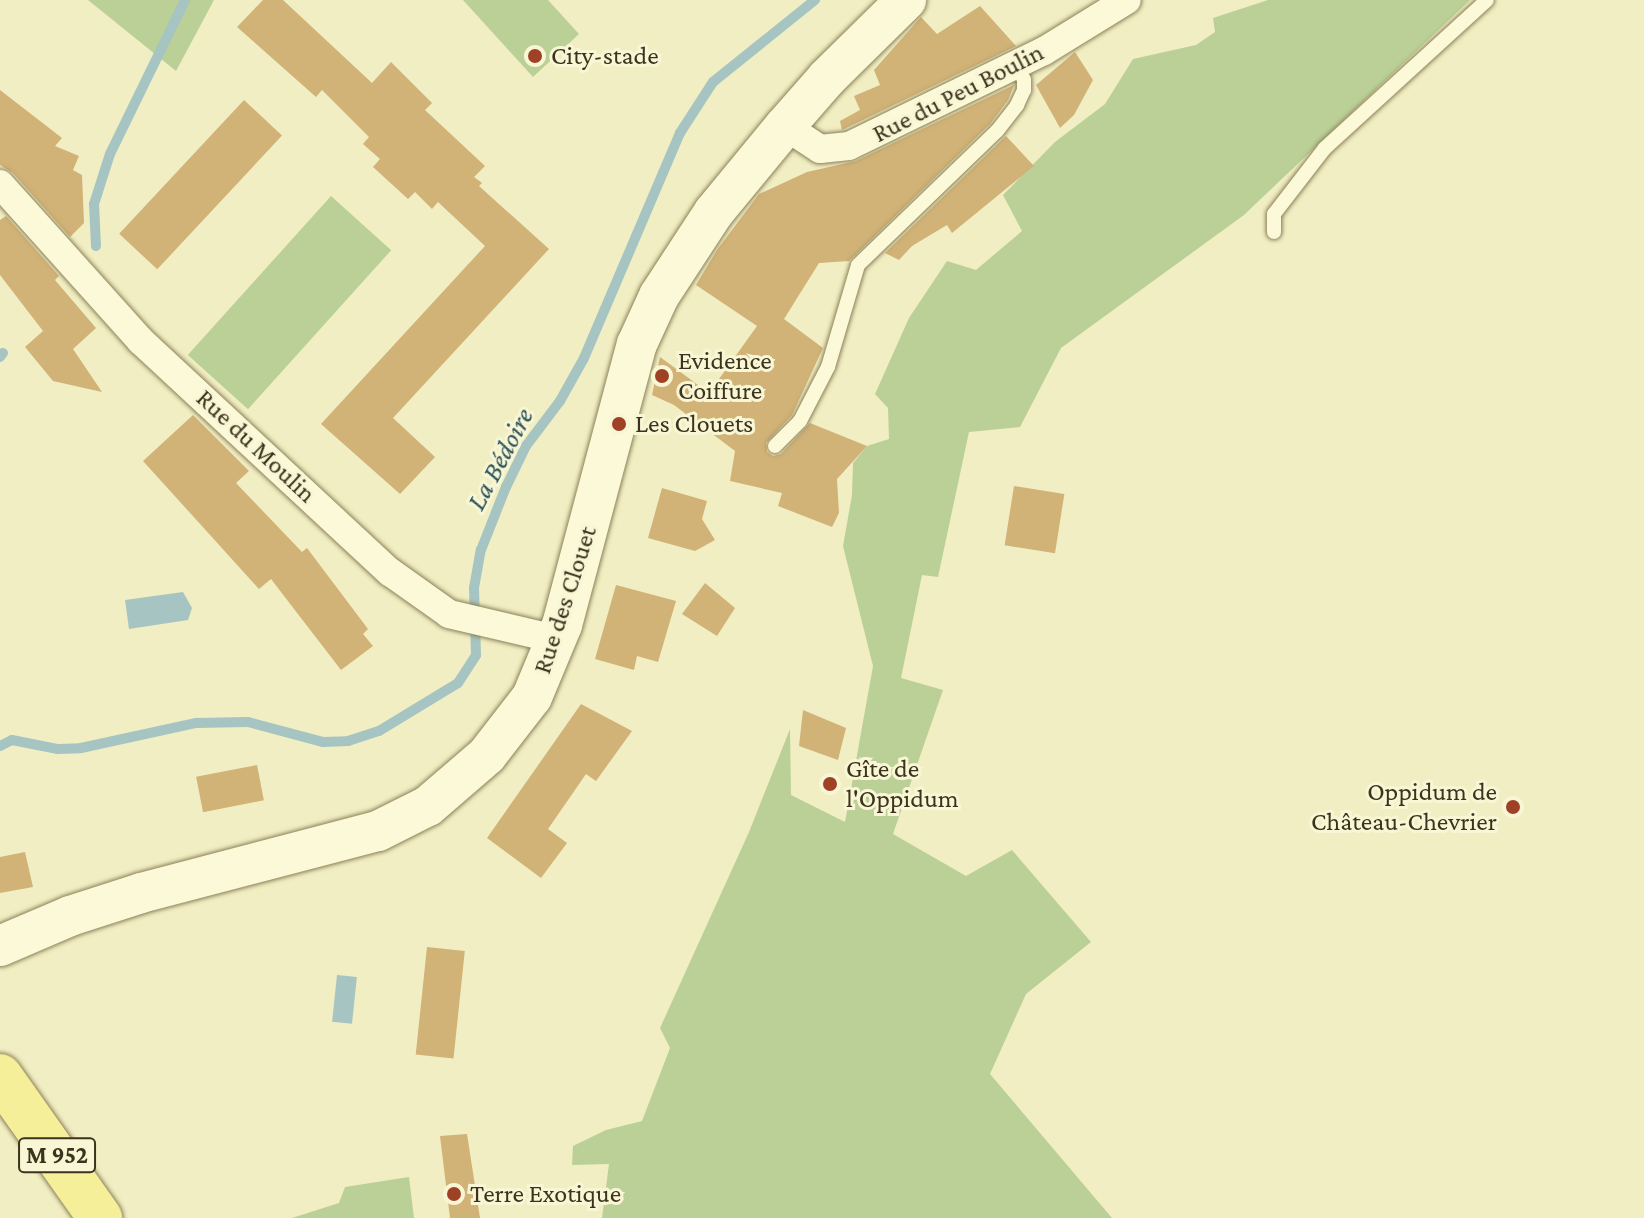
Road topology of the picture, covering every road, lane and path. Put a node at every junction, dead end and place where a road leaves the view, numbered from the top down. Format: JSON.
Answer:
{"nodes":[{"id":1,"x":906,"y":0,"type":"edge"},
{"id":2,"x":1127,"y":0,"type":"edge"},
{"id":3,"x":1487,"y":0,"type":"edge"},
{"id":4,"x":1017,"y":65,"type":"junction"},
{"id":5,"x":785,"y":126,"type":"junction"},
{"id":6,"x":0,"y":184,"type":"edge"},
{"id":7,"x":1274,"y":232,"type":"dead end"},
{"id":8,"x":775,"y":446,"type":"dead end"},
{"id":9,"x":556,"y":639,"type":"junction"},
{"id":10,"x":0,"y":946,"type":"edge"},
{"id":11,"x":4,"y":1092,"type":"edge"},
{"id":12,"x":100,"y":1218,"type":"edge"}],
"edges":[{"from":1,"to":5,"type":"street","name":"Rue des Clouet"},
{"from":2,"to":4,"type":"street","name":"Rue du Peu Boulin"},
{"from":3,"to":7,"type":"lane"},
{"from":4,"to":5,"type":"street","name":"Rue du Peu Boulin"},
{"from":4,"to":8,"type":"lane"},
{"from":5,"to":9,"type":"street","name":"Rue des Clouet"},
{"from":6,"to":9,"type":"street","name":"Rue du Moulin"},
{"from":9,"to":10,"type":"street","name":"Rue des Clouet"},
{"from":11,"to":12,"type":"main road","number":"M 952"}]}
